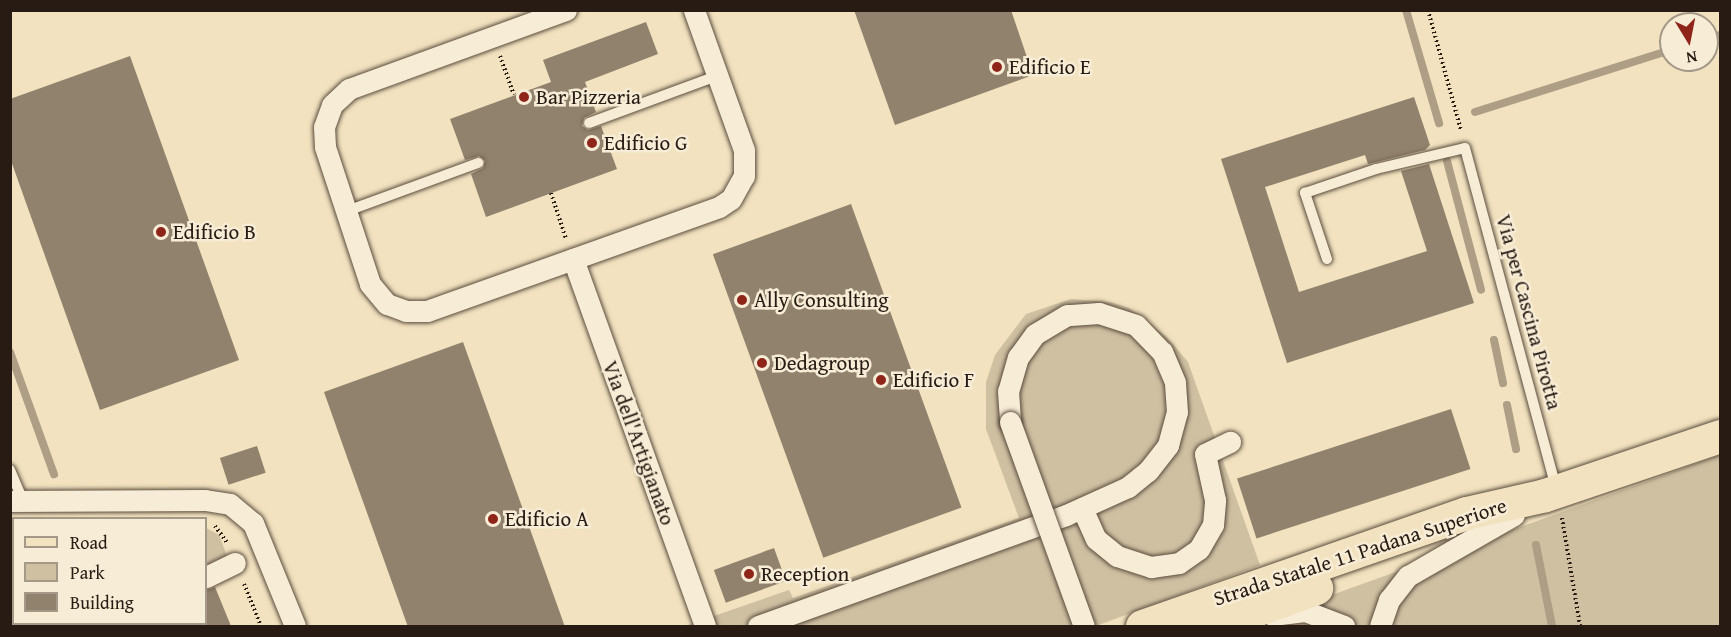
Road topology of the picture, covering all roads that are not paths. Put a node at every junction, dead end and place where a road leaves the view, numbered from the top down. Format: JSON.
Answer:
{"nodes":[{"id":1,"x":566,"y":10,"type":"edge"},
{"id":2,"x":693,"y":10,"type":"edge"},
{"id":3,"x":717,"y":76,"type":"junction"},
{"id":4,"x":589,"y":123,"type":"dead end"},
{"id":5,"x":478,"y":163,"type":"dead end"},
{"id":6,"x":347,"y":211,"type":"junction"},
{"id":7,"x":573,"y":259,"type":"junction"},
{"id":8,"x":1327,"y":259,"type":"dead end"},
{"id":9,"x":1720,"y":436,"type":"edge"},
{"id":10,"x":1230,"y":442,"type":"dead end"},
{"id":11,"x":10,"y":470,"type":"edge"},
{"id":12,"x":1551,"y":493,"type":"junction"},
{"id":13,"x":1091,"y":505,"type":"junction"},
{"id":14,"x":21,"y":507,"type":"edge"},
{"id":15,"x":1514,"y":515,"type":"junction"},
{"id":16,"x":235,"y":563,"type":"dead end"},
{"id":17,"x":207,"y":577,"type":"edge"},
{"id":18,"x":295,"y":627,"type":"edge"},
{"id":19,"x":705,"y":627,"type":"edge"},
{"id":20,"x":758,"y":627,"type":"edge"},
{"id":21,"x":1084,"y":627,"type":"edge"},
{"id":22,"x":1142,"y":627,"type":"edge"},
{"id":23,"x":1211,"y":627,"type":"edge"},
{"id":24,"x":1237,"y":627,"type":"edge"},
{"id":25,"x":1344,"y":627,"type":"edge"},
{"id":26,"x":1380,"y":627,"type":"edge"}],
"edges":[{"from":1,"to":6,"type":"street"},
{"from":2,"to":3,"type":"street"},
{"from":3,"to":4,"type":"lane"},
{"from":3,"to":7,"type":"street"},
{"from":5,"to":6,"type":"lane"},
{"from":6,"to":7,"type":"street"},
{"from":7,"to":19,"type":"street","name":"Via dell'Artigianato"},
{"from":8,"to":12,"type":"lane","name":"Via per Cascina Pirotta"},
{"from":9,"to":12,"type":"main road","name":"Strada Statale 11 Padana Superiore"},
{"from":10,"to":13,"type":"street"},
{"from":11,"to":14,"type":"lane"},
{"from":12,"to":15,"type":"main road","name":"Strada Statale 11 Padana Superiore"},
{"from":12,"to":22,"type":"main road","name":"Strada Statale 11 Padana Superiore"},
{"from":13,"to":20,"type":"street"},
{"from":13,"to":21,"type":"street","bridge":true},
{"from":14,"to":18,"type":"street"},
{"from":15,"to":23,"type":"main road","name":"Strada Statale 11 Padana Superiore"},
{"from":15,"to":26,"type":"street"},
{"from":16,"to":17,"type":"street"},
{"from":24,"to":25,"type":"street"}]}
